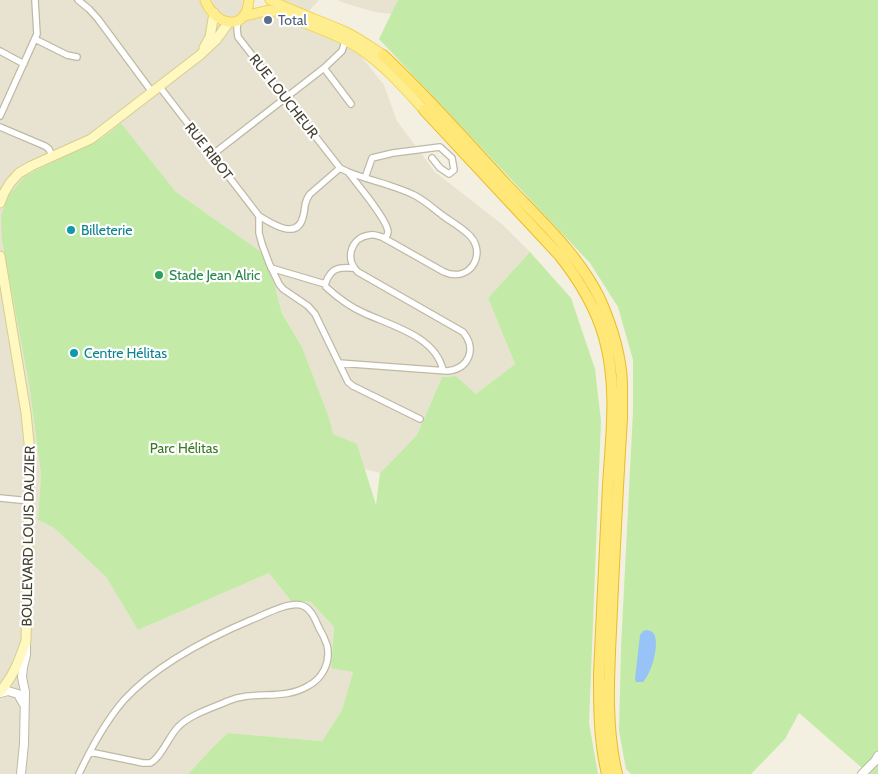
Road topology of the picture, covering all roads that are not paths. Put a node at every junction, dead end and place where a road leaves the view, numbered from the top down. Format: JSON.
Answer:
{"nodes":[{"id":1,"x":35,"y":0,"type":"edge"},
{"id":2,"x":78,"y":0,"type":"edge"},
{"id":3,"x":206,"y":0,"type":"edge"},
{"id":4,"x":250,"y":0,"type":"edge"},
{"id":5,"x":270,"y":0,"type":"edge"},
{"id":6,"x":214,"y":13,"type":"junction"},
{"id":7,"x":238,"y":20,"type":"junction"},
{"id":8,"x":35,"y":39,"type":"junction"},
{"id":9,"x":345,"y":41,"type":"junction"},
{"id":10,"x":0,"y":51,"type":"edge"},
{"id":11,"x":200,"y":55,"type":"junction"},
{"id":12,"x":383,"y":55,"type":"joint"},
{"id":13,"x":77,"y":57,"type":"dead end"},
{"id":14,"x":24,"y":64,"type":"junction"},
{"id":15,"x":324,"y":68,"type":"junction"},
{"id":16,"x":155,"y":89,"type":"junction"},
{"id":17,"x":285,"y":97,"type":"junction"},
{"id":18,"x":351,"y":104,"type":"dead end"},
{"id":19,"x":424,"y":110,"type":"joint"},
{"id":20,"x":0,"y":116,"type":"edge"},
{"id":21,"x":0,"y":126,"type":"edge"},
{"id":22,"x":212,"y":155,"type":"junction"},
{"id":23,"x":52,"y":156,"type":"junction"},
{"id":24,"x":432,"y":158,"type":"dead end"},
{"id":25,"x":340,"y":168,"type":"junction"},
{"id":26,"x":348,"y":172,"type":"junction"},
{"id":27,"x":365,"y":178,"type":"junction"},
{"id":28,"x":0,"y":203,"type":"edge"},
{"id":29,"x":259,"y":216,"type":"junction"},
{"id":30,"x":385,"y":239,"type":"junction"},
{"id":31,"x":0,"y":256,"type":"edge"},
{"id":32,"x":271,"y":268,"type":"junction"},
{"id":33,"x":354,"y":268,"type":"junction"},
{"id":34,"x":325,"y":284,"type":"junction"},
{"id":35,"x":2,"y":287,"type":"edge"},
{"id":36,"x":339,"y":363,"type":"junction"},
{"id":37,"x":443,"y":370,"type":"junction"},
{"id":38,"x":420,"y":418,"type":"dead end"},
{"id":39,"x":0,"y":498,"type":"edge"},
{"id":40,"x":30,"y":501,"type":"junction"},
{"id":41,"x":26,"y":641,"type":"junction"},
{"id":42,"x":0,"y":692,"type":"edge"},
{"id":43,"x":24,"y":704,"type":"junction"},
{"id":44,"x":90,"y":752,"type":"junction"},
{"id":45,"x":878,"y":756,"type":"edge"},
{"id":46,"x":21,"y":774,"type":"edge"},
{"id":47,"x":79,"y":774,"type":"edge"},
{"id":48,"x":607,"y":774,"type":"edge"},
{"id":49,"x":617,"y":774,"type":"edge"},
{"id":50,"x":862,"y":774,"type":"edge"}],
"edges":[{"from":1,"to":8,"type":"street"},
{"from":2,"to":16,"type":"street","name":"RUE RIBOT"},
{"from":3,"to":6,"type":"main road"},
{"from":4,"to":7,"type":"main road"},
{"from":5,"to":12,"type":"main road"},
{"from":6,"to":7,"type":"main road"},
{"from":6,"to":11,"type":"main road"},
{"from":7,"to":9,"type":"main road"},
{"from":7,"to":11,"type":"main road"},
{"from":7,"to":17,"type":"street","name":"RUE LOUCHEUR"},
{"from":8,"to":13,"type":"street"},
{"from":8,"to":14,"type":"street"},
{"from":9,"to":15,"type":"street"},
{"from":9,"to":19,"type":"main road"},
{"from":10,"to":14,"type":"street"},
{"from":11,"to":16,"type":"main road"},
{"from":12,"to":49,"type":"highway"},
{"from":14,"to":20,"type":"street"},
{"from":15,"to":17,"type":"street"},
{"from":15,"to":18,"type":"street"},
{"from":16,"to":22,"type":"street","name":"RUE RIBOT"},
{"from":16,"to":23,"type":"main road"},
{"from":17,"to":22,"type":"street"},
{"from":17,"to":25,"type":"street","name":"RUE LOUCHEUR"},
{"from":19,"to":48,"type":"highway"},
{"from":21,"to":23,"type":"street"},
{"from":22,"to":29,"type":"street","name":"RUE RIBOT"},
{"from":23,"to":28,"type":"main road"},
{"from":24,"to":27,"type":"street"},
{"from":25,"to":26,"type":"street"},
{"from":25,"to":29,"type":"street"},
{"from":26,"to":27,"type":"street"},
{"from":26,"to":30,"type":"street"},
{"from":27,"to":30,"type":"street"},
{"from":29,"to":32,"type":"street"},
{"from":30,"to":33,"type":"street"},
{"from":31,"to":35,"type":"main road","name":"BOULEVARD LOUIS DAUZIER"},
{"from":32,"to":34,"type":"street"},
{"from":32,"to":36,"type":"street"},
{"from":33,"to":34,"type":"street"},
{"from":33,"to":37,"type":"street"},
{"from":34,"to":37,"type":"street"},
{"from":35,"to":40,"type":"main road","name":"BOULEVARD LOUIS DAUZIER"},
{"from":36,"to":37,"type":"street"},
{"from":36,"to":38,"type":"street"},
{"from":39,"to":40,"type":"street"},
{"from":40,"to":41,"type":"main road","name":"BOULEVARD LOUIS DAUZIER"},
{"from":41,"to":42,"type":"main road","name":"BOULEVARD LOUIS DAUZIER"},
{"from":41,"to":43,"type":"street"},
{"from":42,"to":43,"type":"street"},
{"from":43,"to":46,"type":"street"},
{"from":44,"to":44,"type":"street"},
{"from":44,"to":47,"type":"street"},
{"from":45,"to":50,"type":"street"}]}
